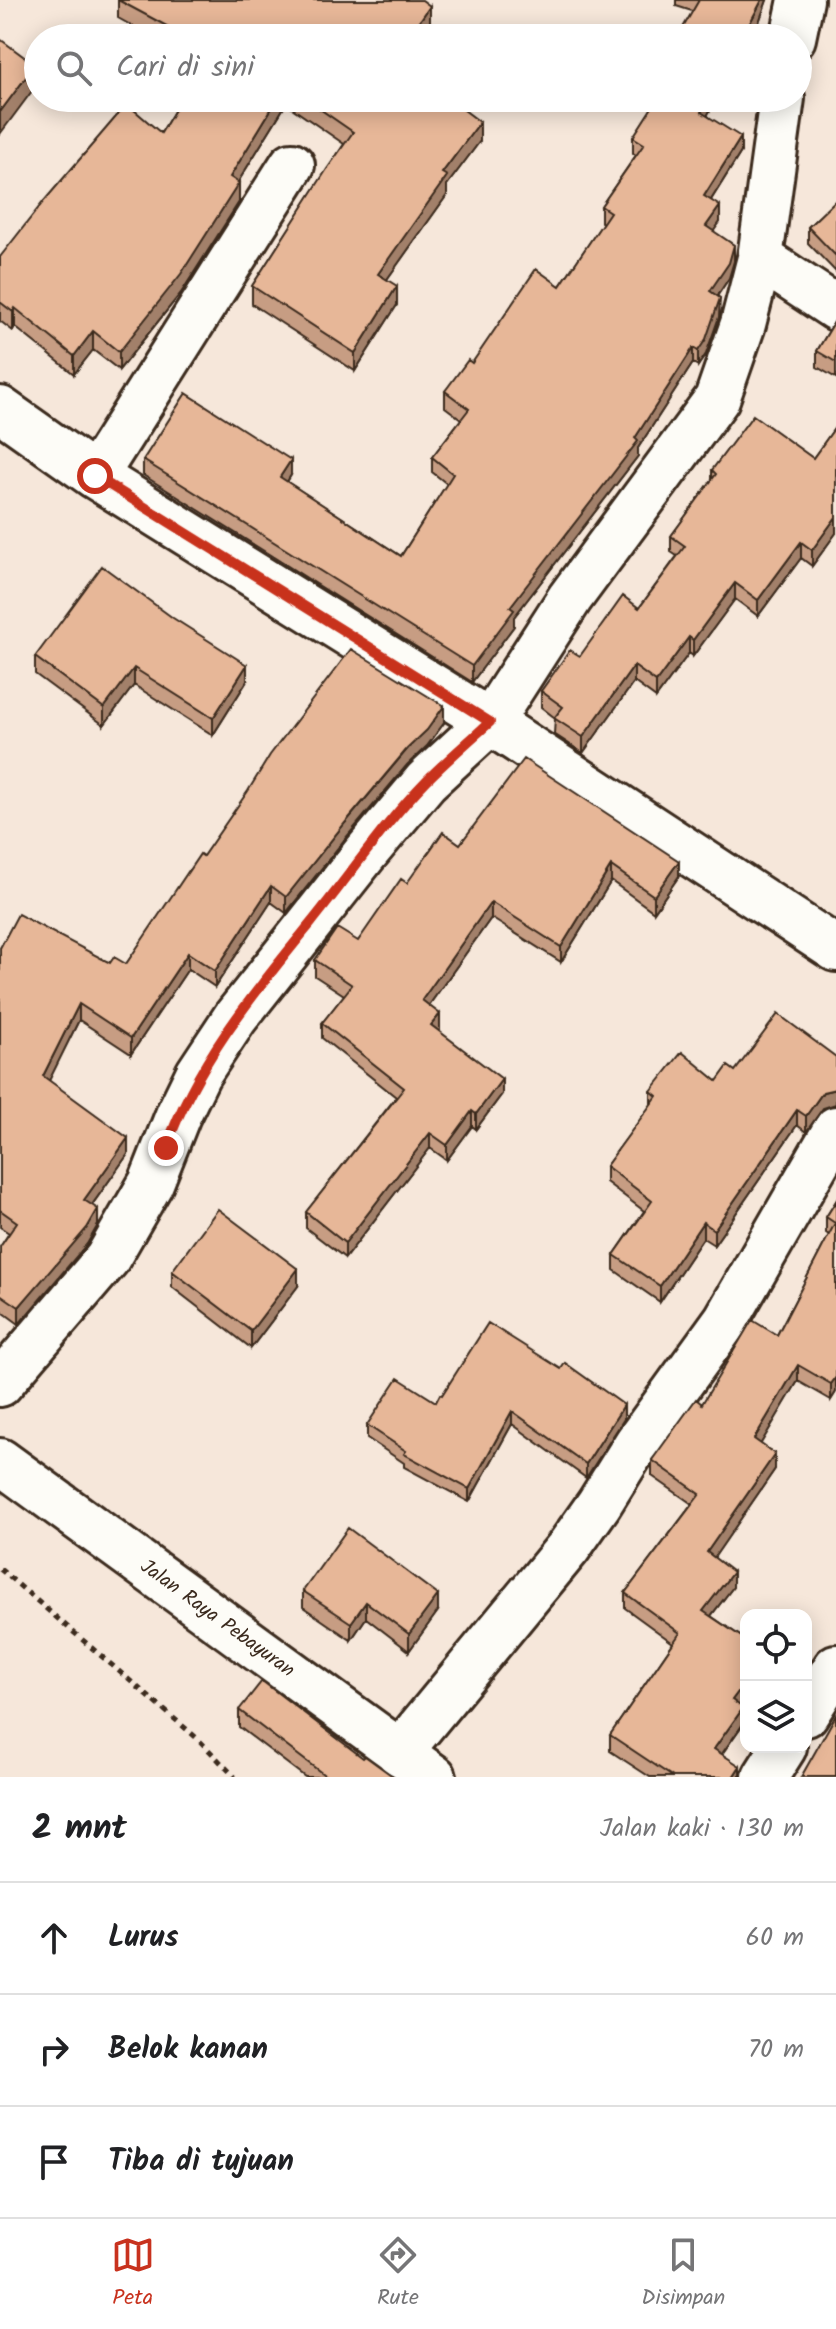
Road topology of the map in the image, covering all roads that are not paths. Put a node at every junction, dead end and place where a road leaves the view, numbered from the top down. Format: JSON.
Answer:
{"nodes":[{"id":1,"x":801,"y":0,"type":"edge"},
{"id":2,"x":796,"y":24,"type":"edge"},
{"id":3,"x":780,"y":112,"type":"edge"},
{"id":4,"x":292,"y":165,"type":"dead end"},
{"id":5,"x":760,"y":258,"type":"junction"},
{"id":6,"x":836,"y":308,"type":"edge"},
{"id":7,"x":0,"y":409,"type":"edge"},
{"id":8,"x":95,"y":476,"type":"junction"},
{"id":9,"x":490,"y":722,"type":"junction"},
{"id":10,"x":836,"y":949,"type":"edge"},
{"id":11,"x":836,"y":1129,"type":"edge"},
{"id":12,"x":0,"y":1384,"type":"edge"},
{"id":13,"x":0,"y":1461,"type":"edge"},
{"id":14,"x":836,"y":1667,"type":"edge"},
{"id":15,"x":812,"y":1705,"type":"edge"},
{"id":16,"x":399,"y":1753,"type":"junction"},
{"id":17,"x":780,"y":1753,"type":"edge"},
{"id":18,"x":434,"y":1777,"type":"edge"},
{"id":19,"x":765,"y":1777,"type":"edge"}],
"edges":[{"from":1,"to":2,"type":"street"},
{"from":3,"to":5,"type":"street"},
{"from":4,"to":8,"type":"street"},
{"from":5,"to":6,"type":"street"},
{"from":5,"to":9,"type":"street"},
{"from":7,"to":8,"type":"street"},
{"from":8,"to":9,"type":"street"},
{"from":9,"to":10,"type":"street"},
{"from":9,"to":12,"type":"street"},
{"from":11,"to":16,"type":"street"},
{"from":13,"to":16,"type":"street","name":"Jalan Raya Pebayuran"},
{"from":14,"to":15,"type":"street"},
{"from":16,"to":18,"type":"street","name":"Jalan Raya Pebayuran"},
{"from":17,"to":19,"type":"street"}]}
